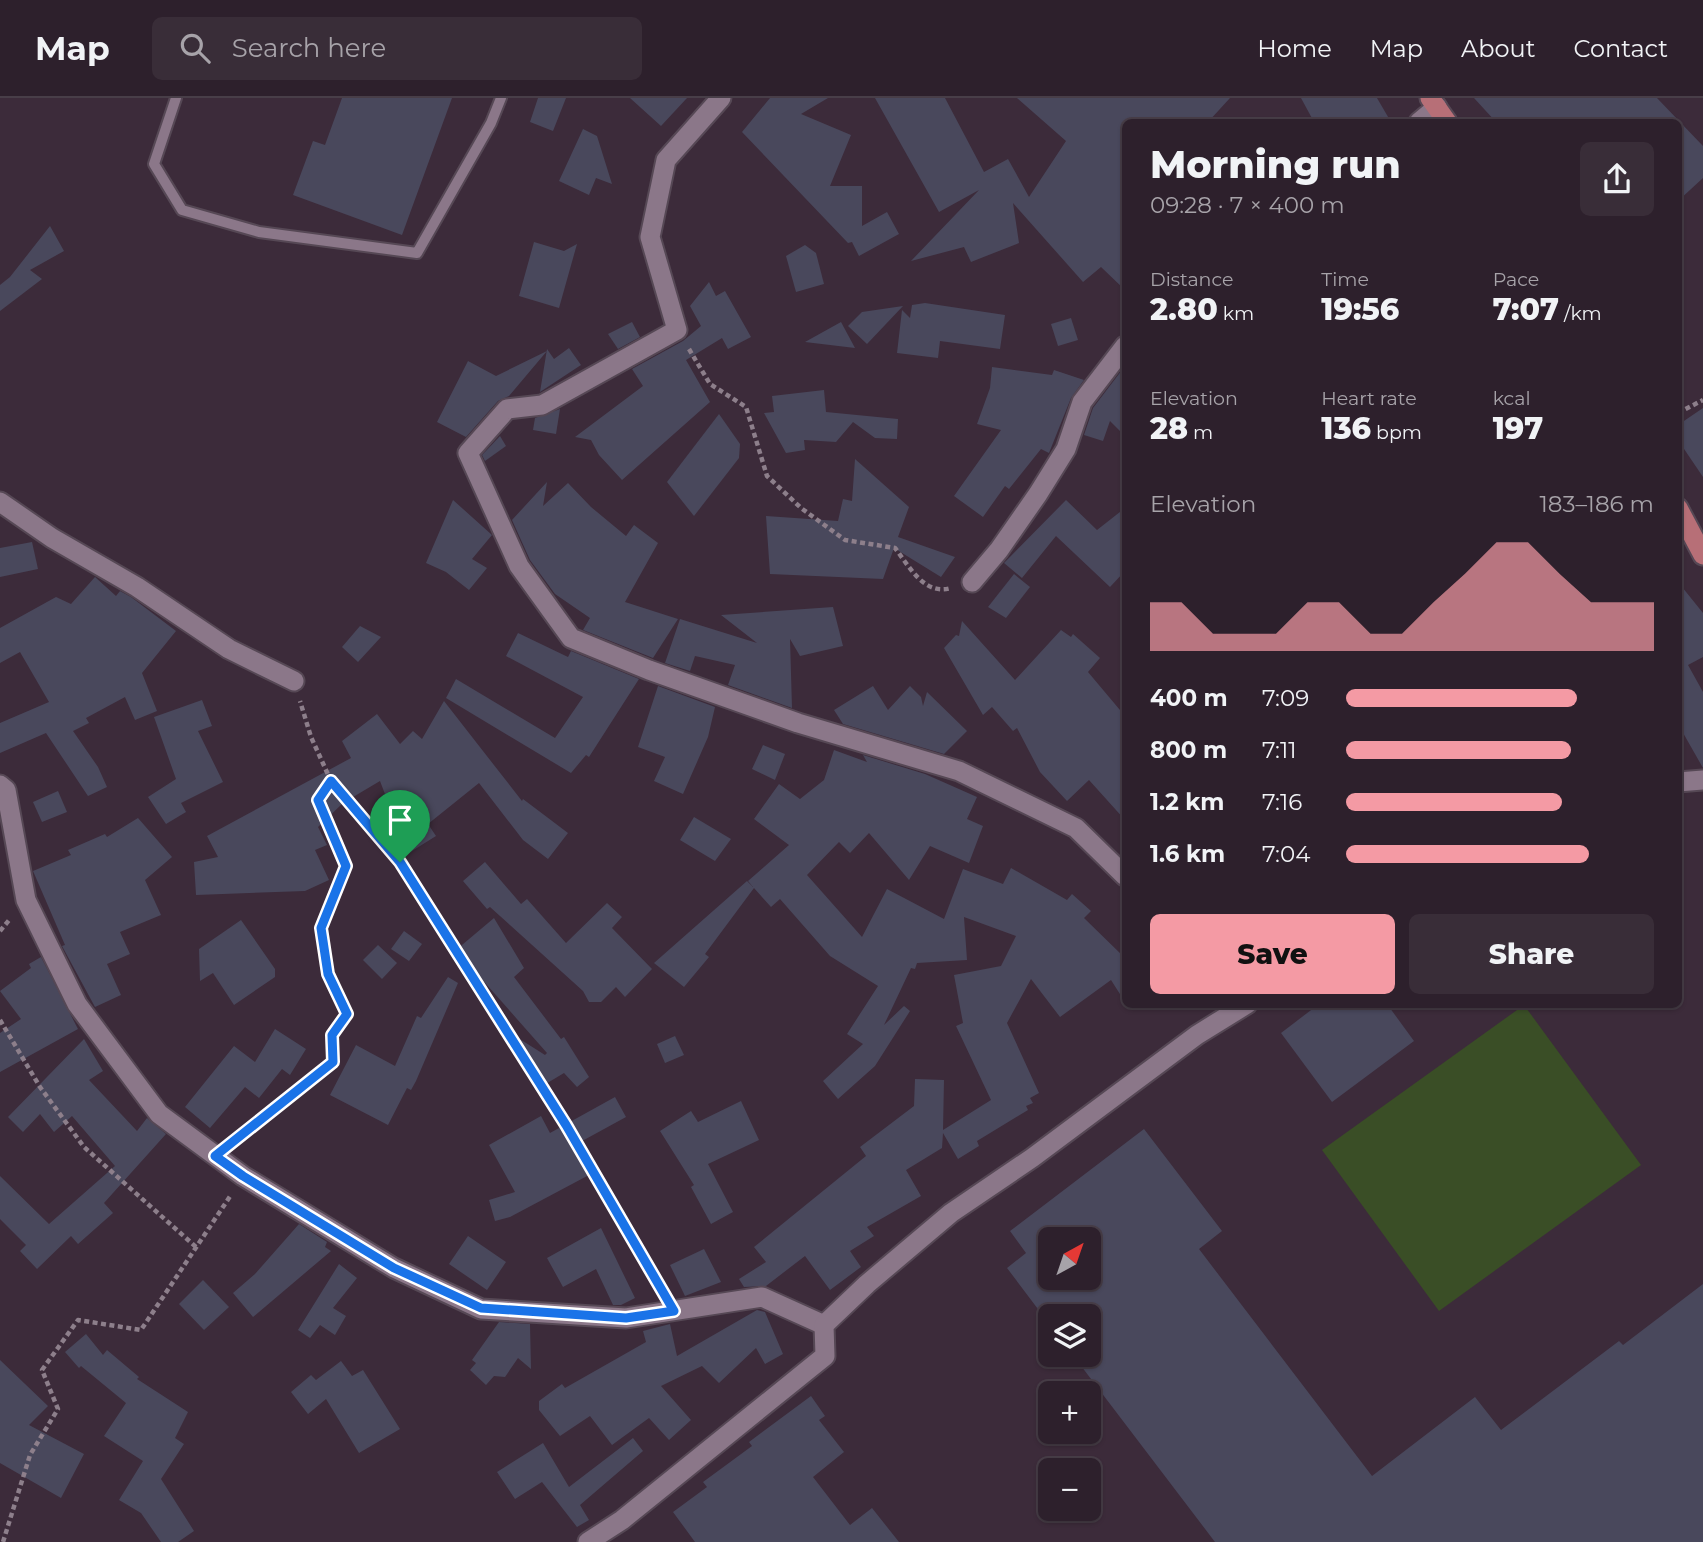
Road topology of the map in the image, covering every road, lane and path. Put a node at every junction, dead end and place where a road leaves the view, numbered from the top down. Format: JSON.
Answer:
{"nodes":[{"id":1,"x":176,"y":98,"type":"edge"},
{"id":2,"x":501,"y":98,"type":"edge"},
{"id":3,"x":721,"y":98,"type":"edge"},
{"id":4,"x":1438,"y":106,"type":"edge"},
{"id":5,"x":1423,"y":119,"type":"edge"},
{"id":6,"x":677,"y":330,"type":"junction"},
{"id":7,"x":1122,"y":350,"type":"edge"},
{"id":8,"x":1703,"y":400,"type":"edge"},
{"id":9,"x":1682,"y":411,"type":"edge"},
{"id":10,"x":0,"y":502,"type":"edge"},
{"id":11,"x":1682,"y":516,"type":"edge"},
{"id":12,"x":1703,"y":555,"type":"edge"},
{"id":13,"x":972,"y":582,"type":"joint"},
{"id":14,"x":294,"y":681,"type":"joint"},
{"id":15,"x":1703,"y":780,"type":"edge"},
{"id":16,"x":331,"y":781,"type":"junction"},
{"id":17,"x":1682,"y":782,"type":"edge"},
{"id":18,"x":0,"y":785,"type":"edge"},
{"id":19,"x":1122,"y":873,"type":"edge"},
{"id":20,"x":1236,"y":1008,"type":"edge"},
{"id":21,"x":0,"y":1020,"type":"edge"},
{"id":22,"x":215,"y":1156,"type":"junction"},
{"id":23,"x":243,"y":1176,"type":"junction"},
{"id":24,"x":196,"y":1247,"type":"junction"},
{"id":25,"x":674,"y":1311,"type":"junction"},
{"id":26,"x":824,"y":1325,"type":"junction"},
{"id":27,"x":3,"y":1542,"type":"edge"},
{"id":28,"x":588,"y":1542,"type":"edge"}],
"edges":[{"from":1,"to":2,"type":"lane"},
{"from":3,"to":6,"type":"street"},
{"from":4,"to":5,"type":"street"},
{"from":6,"to":13,"type":"path"},
{"from":6,"to":19,"type":"street"},
{"from":7,"to":13,"type":"street"},
{"from":8,"to":9,"type":"path"},
{"from":10,"to":14,"type":"street"},
{"from":11,"to":12,"type":"main road"},
{"from":14,"to":16,"type":"path"},
{"from":15,"to":17,"type":"street"},
{"from":16,"to":22,"type":"path"},
{"from":16,"to":25,"type":"path"},
{"from":18,"to":22,"type":"street"},
{"from":20,"to":26,"type":"street"},
{"from":21,"to":24,"type":"path"},
{"from":22,"to":23,"type":"street"},
{"from":23,"to":24,"type":"path"},
{"from":23,"to":25,"type":"street"},
{"from":24,"to":27,"type":"path"},
{"from":25,"to":26,"type":"street"},
{"from":26,"to":28,"type":"street"}]}
